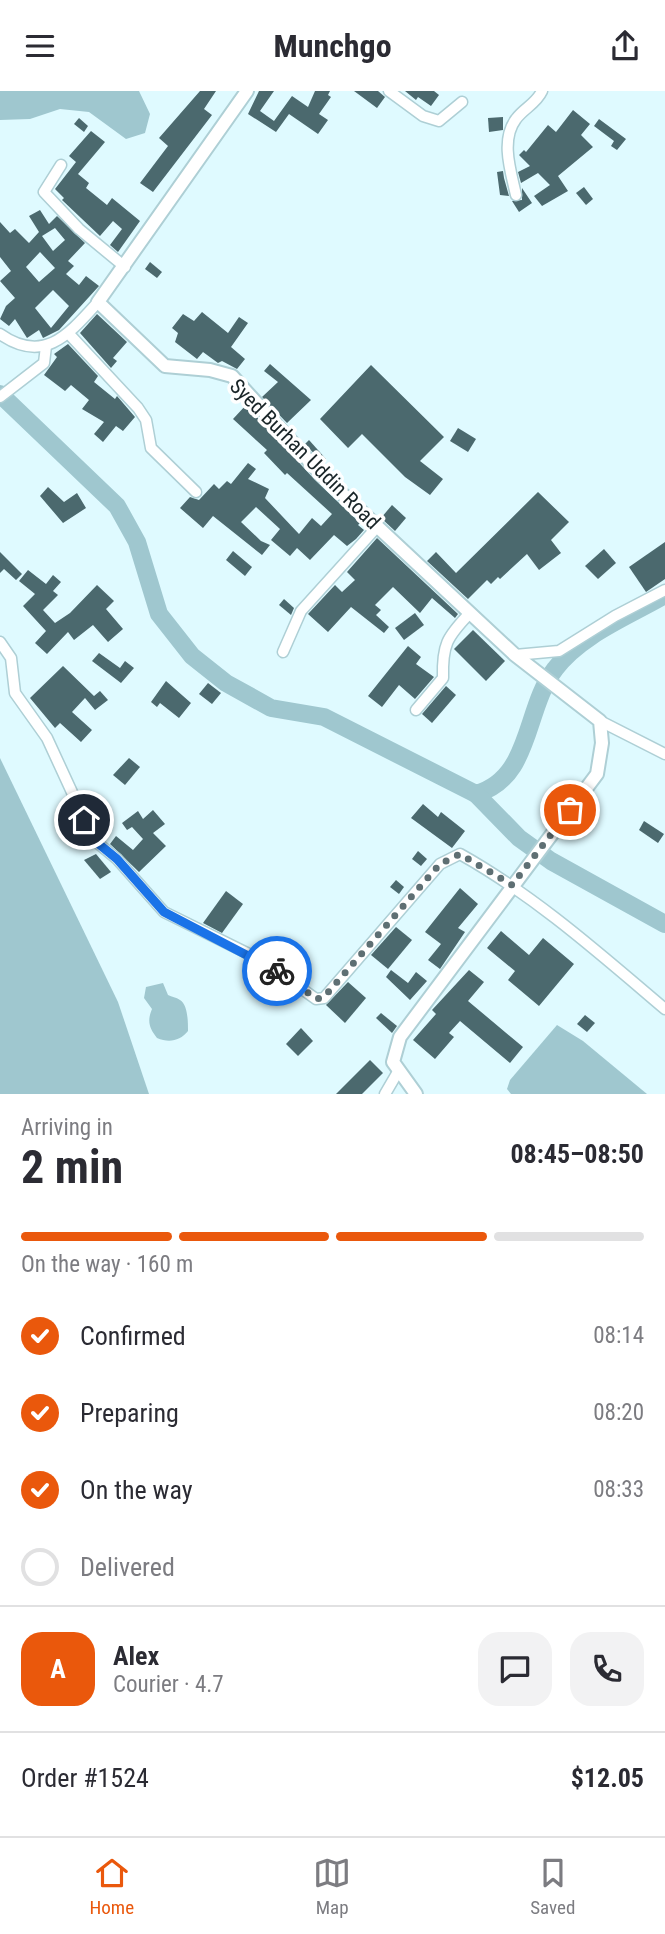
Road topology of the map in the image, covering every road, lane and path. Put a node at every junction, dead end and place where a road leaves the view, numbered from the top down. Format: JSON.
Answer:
{"nodes":[{"id":1,"x":247,"y":91,"type":"edge"},
{"id":2,"x":388,"y":91,"type":"edge"},
{"id":3,"x":542,"y":91,"type":"edge"},
{"id":4,"x":462,"y":102,"type":"dead end"},
{"id":5,"x":61,"y":165,"type":"dead end"},
{"id":6,"x":516,"y":195,"type":"dead end"},
{"id":7,"x":125,"y":267,"type":"junction"},
{"id":8,"x":98,"y":302,"type":"junction"},
{"id":9,"x":0,"y":334,"type":"edge"},
{"id":10,"x":69,"y":334,"type":"junction"},
{"id":11,"x":46,"y":346,"type":"junction"},
{"id":12,"x":3,"y":394,"type":"edge"},
{"id":13,"x":197,"y":492,"type":"dead end"},
{"id":14,"x":377,"y":527,"type":"junction"},
{"id":15,"x":665,"y":590,"type":"edge"},
{"id":16,"x":469,"y":614,"type":"junction"},
{"id":17,"x":0,"y":642,"type":"edge"},
{"id":18,"x":282,"y":652,"type":"dead end"},
{"id":19,"x":518,"y":658,"type":"junction"},
{"id":20,"x":416,"y":710,"type":"dead end"},
{"id":21,"x":600,"y":721,"type":"junction"},
{"id":22,"x":665,"y":754,"type":"edge"},
{"id":23,"x":512,"y":885,"type":"junction"},
{"id":24,"x":665,"y":1009,"type":"edge"},
{"id":25,"x":399,"y":1070,"type":"junction"},
{"id":26,"x":385,"y":1094,"type":"edge"},
{"id":27,"x":416,"y":1094,"type":"edge"}],
"edges":[{"from":1,"to":7,"type":"street"},
{"from":2,"to":4,"type":"street"},
{"from":3,"to":6,"type":"street"},
{"from":5,"to":7,"type":"street"},
{"from":7,"to":8,"type":"street"},
{"from":8,"to":10,"type":"street"},
{"from":8,"to":14,"type":"street","name":"Syed Burhan Uddin Road"},
{"from":9,"to":11,"type":"street"},
{"from":10,"to":11,"type":"street"},
{"from":10,"to":13,"type":"street"},
{"from":11,"to":12,"type":"street"},
{"from":14,"to":16,"type":"street","name":"Syed Burhan Uddin Road"},
{"from":14,"to":18,"type":"street"},
{"from":15,"to":19,"type":"street"},
{"from":16,"to":19,"type":"street","name":"Syed Burhan Uddin Road"},
{"from":16,"to":20,"type":"street"},
{"from":17,"to":23,"type":"street"},
{"from":19,"to":21,"type":"street","name":"Syed Burhan Uddin Road"},
{"from":21,"to":22,"type":"street"},
{"from":21,"to":23,"type":"street"},
{"from":23,"to":24,"type":"street"},
{"from":23,"to":25,"type":"street"},
{"from":25,"to":26,"type":"street"},
{"from":25,"to":27,"type":"street"}]}
